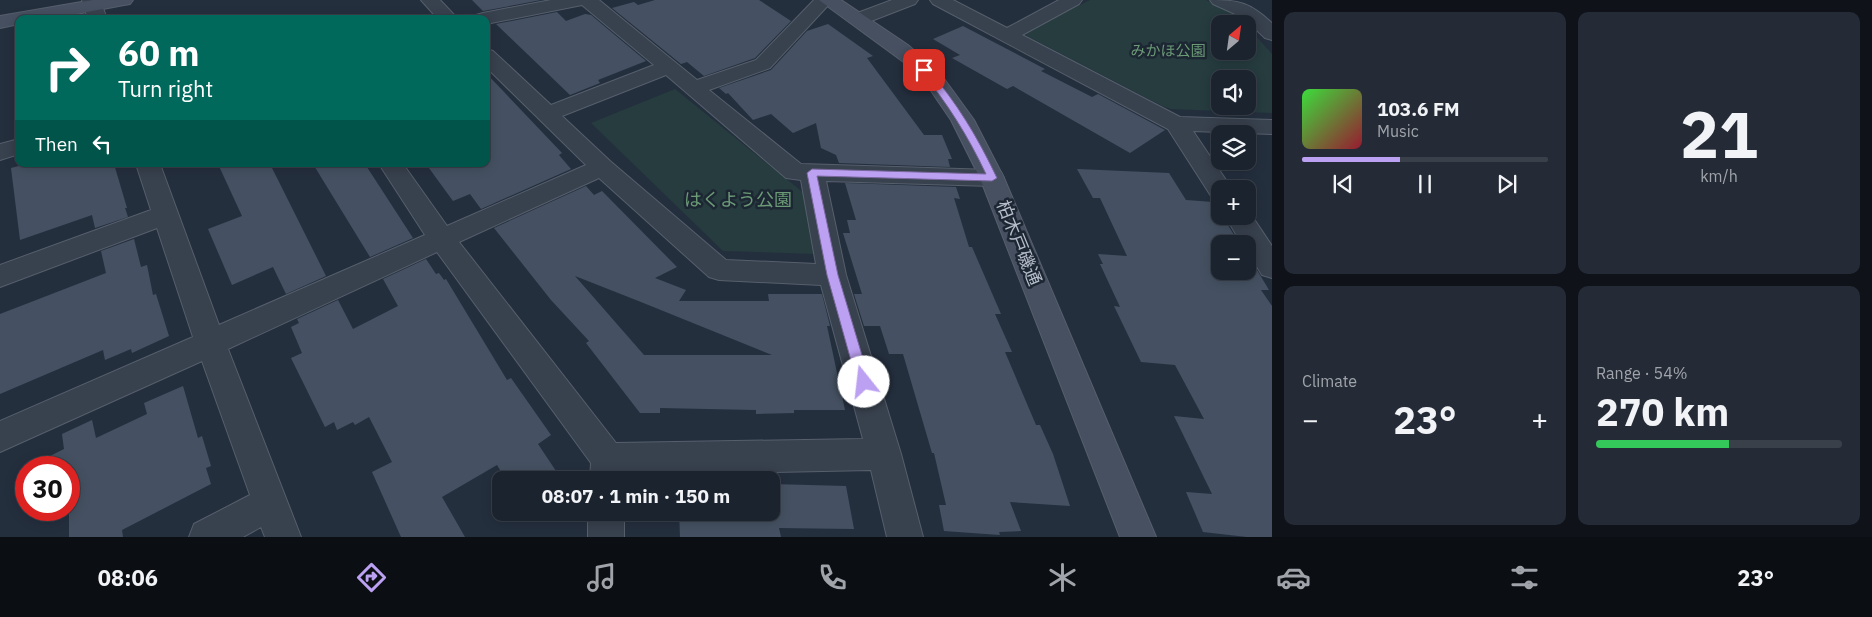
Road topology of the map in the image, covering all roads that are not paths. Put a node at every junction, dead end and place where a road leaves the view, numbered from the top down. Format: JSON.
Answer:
{"nodes":[{"id":1,"x":124,"y":0,"type":"edge"},
{"id":2,"x":430,"y":0,"type":"edge"},
{"id":3,"x":579,"y":0,"type":"edge"},
{"id":4,"x":588,"y":0,"type":"edge"},
{"id":5,"x":824,"y":0,"type":"edge"},
{"id":6,"x":828,"y":0,"type":"edge"},
{"id":7,"x":909,"y":0,"type":"edge"},
{"id":8,"x":939,"y":0,"type":"edge"},
{"id":9,"x":1073,"y":0,"type":"edge"},
{"id":10,"x":1219,"y":0,"type":"edge"},
{"id":11,"x":94,"y":8,"type":"edge"},
{"id":12,"x":47,"y":15,"type":"edge"},
{"id":13,"x":444,"y":15,"type":"edge"},
{"id":14,"x":490,"y":18,"type":"edge"},
{"id":15,"x":859,"y":19,"type":"junction"},
{"id":16,"x":15,"y":20,"type":"edge"},
{"id":17,"x":0,"y":22,"type":"edge"},
{"id":18,"x":1272,"y":34,"type":"edge"},
{"id":19,"x":1006,"y":36,"type":"junction"},
{"id":20,"x":490,"y":59,"type":"edge"},
{"id":21,"x":668,"y":67,"type":"junction"},
{"id":22,"x":693,"y":88,"type":"junction"},
{"id":23,"x":547,"y":114,"type":"junction"},
{"id":24,"x":1176,"y":124,"type":"junction"},
{"id":25,"x":1272,"y":127,"type":"edge"},
{"id":26,"x":15,"y":147,"type":"edge"},
{"id":27,"x":0,"y":152,"type":"edge"},
{"id":28,"x":149,"y":167,"type":"edge"},
{"id":29,"x":392,"y":167,"type":"edge"},
{"id":30,"x":602,"y":167,"type":"junction"},
{"id":31,"x":812,"y":173,"type":"junction"},
{"id":32,"x":992,"y":178,"type":"junction"},
{"id":33,"x":1213,"y":180,"type":"edge"},
{"id":34,"x":165,"y":215,"type":"junction"},
{"id":35,"x":1244,"y":225,"type":"edge"},
{"id":36,"x":441,"y":238,"type":"junction"},
{"id":37,"x":1272,"y":268,"type":"edge"},
{"id":38,"x":832,"y":275,"type":"junction"},
{"id":39,"x":0,"y":276,"type":"edge"},
{"id":40,"x":210,"y":342,"type":"junction"},
{"id":41,"x":0,"y":437,"type":"edge"},
{"id":42,"x":884,"y":454,"type":"junction"},
{"id":43,"x":608,"y":470,"type":"edge"},
{"id":44,"x":270,"y":503,"type":"junction"},
{"id":45,"x":606,"y":521,"type":"edge"},
{"id":46,"x":207,"y":537,"type":"edge"},
{"id":47,"x":283,"y":537,"type":"edge"},
{"id":48,"x":606,"y":537,"type":"edge"},
{"id":49,"x":905,"y":537,"type":"edge"},
{"id":50,"x":1138,"y":537,"type":"edge"}],
"edges":[{"from":1,"to":11,"type":"street"},
{"from":2,"to":13,"type":"street"},
{"from":3,"to":14,"type":"street"},
{"from":4,"to":21,"type":"street"},
{"from":5,"to":22,"type":"street"},
{"from":6,"to":15,"type":"street","name":"柏木戸磯通"},
{"from":7,"to":15,"type":"street"},
{"from":8,"to":19,"type":"street"},
{"from":9,"to":19,"type":"street"},
{"from":10,"to":18,"type":"street"},
{"from":11,"to":12,"type":"street"},
{"from":15,"to":32,"type":"street","name":"柏木戸磯通"},
{"from":16,"to":17,"type":"street"},
{"from":19,"to":24,"type":"street"},
{"from":20,"to":23,"type":"street"},
{"from":21,"to":22,"type":"street"},
{"from":21,"to":23,"type":"street"},
{"from":22,"to":31,"type":"street"},
{"from":23,"to":30,"type":"street"},
{"from":24,"to":25,"type":"street"},
{"from":24,"to":33,"type":"street"},
{"from":26,"to":27,"type":"street"},
{"from":28,"to":34,"type":"street"},
{"from":29,"to":36,"type":"street"},
{"from":30,"to":36,"type":"street"},
{"from":30,"to":38,"type":"street"},
{"from":31,"to":32,"type":"street"},
{"from":31,"to":38,"type":"street"},
{"from":32,"to":50,"type":"street","name":"柏木戸磯通"},
{"from":34,"to":39,"type":"street"},
{"from":34,"to":40,"type":"street"},
{"from":35,"to":37,"type":"street"},
{"from":36,"to":40,"type":"street"},
{"from":36,"to":43,"type":"street"},
{"from":38,"to":42,"type":"street"},
{"from":40,"to":41,"type":"street"},
{"from":40,"to":44,"type":"street"},
{"from":42,"to":43,"type":"street"},
{"from":42,"to":49,"type":"street"},
{"from":44,"to":46,"type":"street"},
{"from":44,"to":47,"type":"street"},
{"from":45,"to":48,"type":"street"}]}
